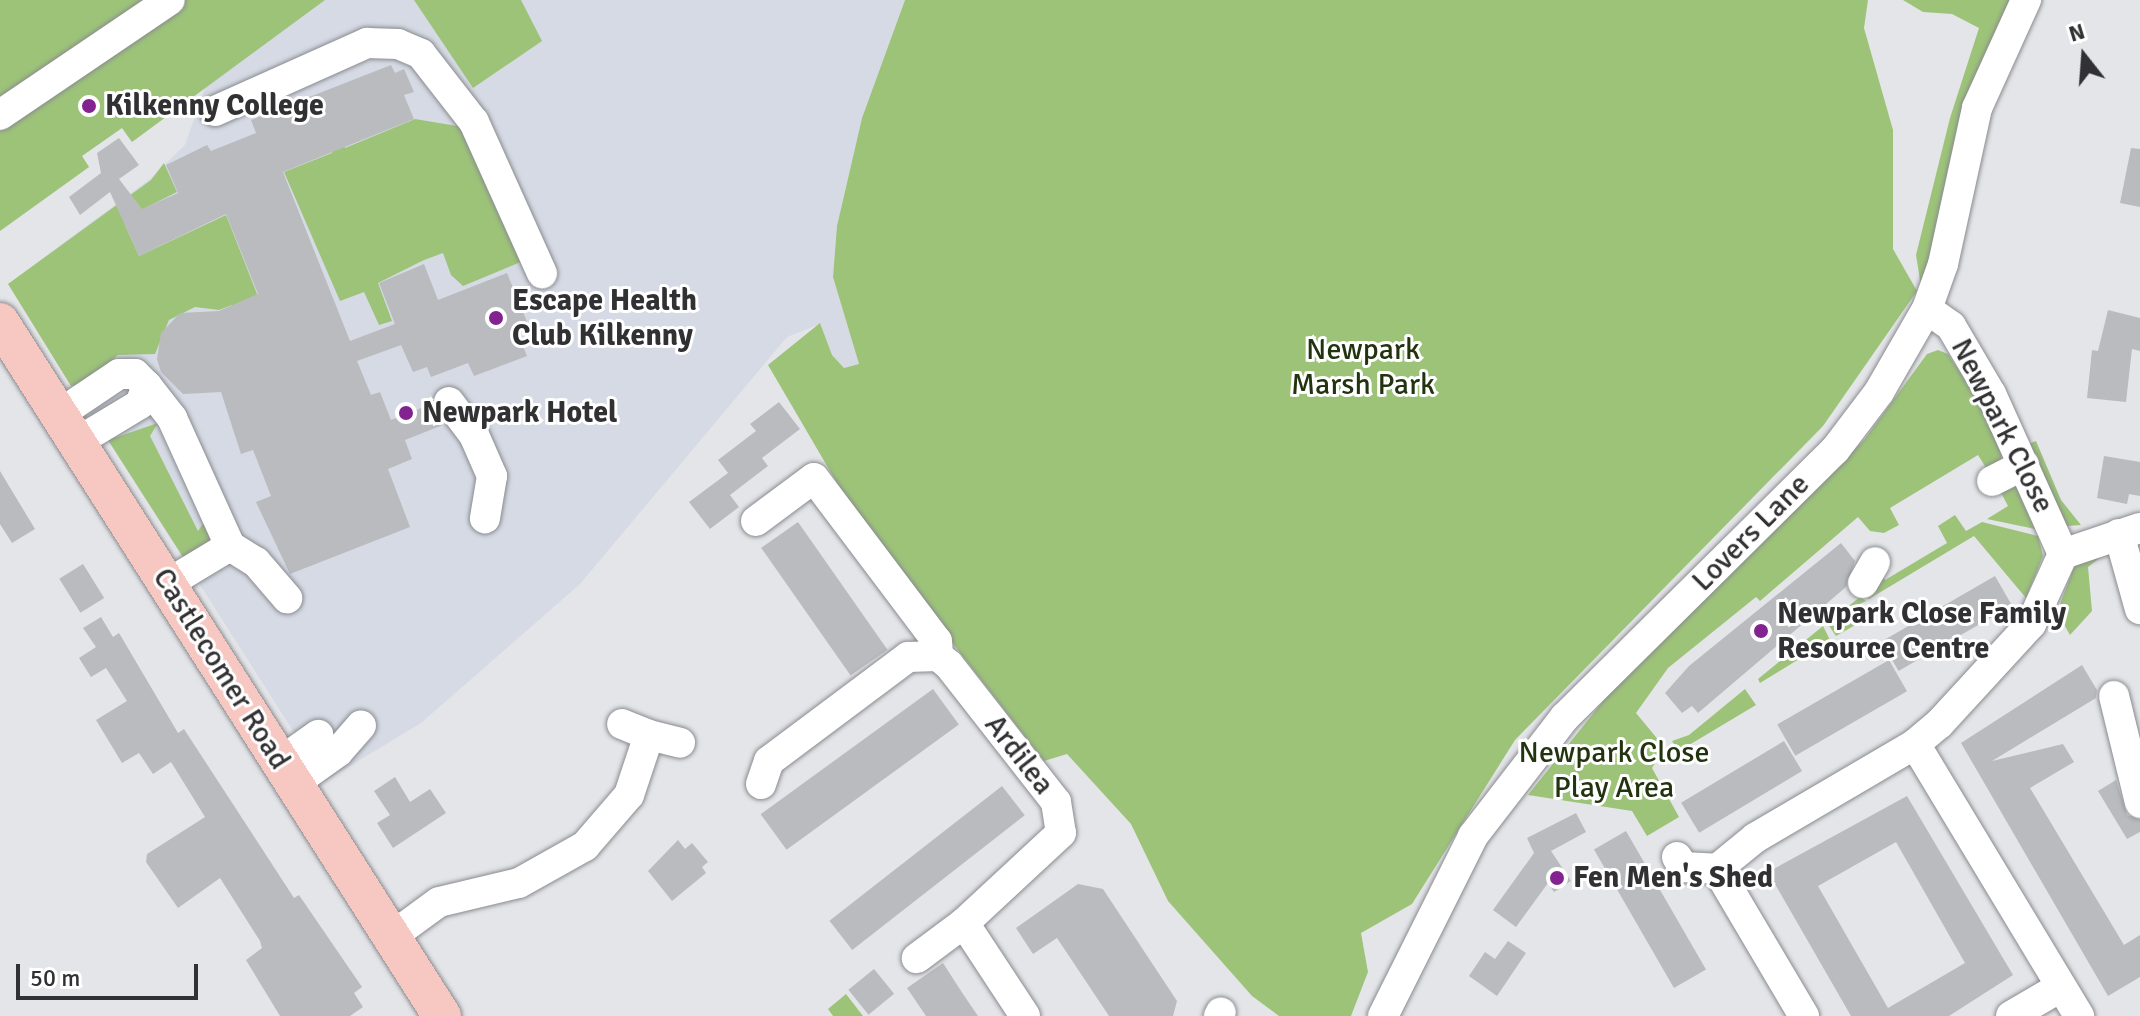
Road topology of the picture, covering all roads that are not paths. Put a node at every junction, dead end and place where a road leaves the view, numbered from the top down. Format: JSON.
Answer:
{"nodes":[{"id":1,"x":170,"y":0,"type":"edge"},
{"id":2,"x":2026,"y":0,"type":"edge"},
{"id":3,"x":215,"y":111,"type":"dead end"},
{"id":4,"x":0,"y":115,"type":"edge"},
{"id":5,"x":542,"y":273,"type":"dead end"},
{"id":6,"x":1927,"y":309,"type":"junction"},
{"id":7,"x":0,"y":322,"type":"edge"},
{"id":8,"x":449,"y":402,"type":"dead end"},
{"id":9,"x":67,"y":428,"type":"junction"},
{"id":10,"x":2024,"y":465,"type":"junction"},
{"id":11,"x":1992,"y":481,"type":"dead end"},
{"id":12,"x":485,"y":518,"type":"dead end"},
{"id":13,"x":756,"y":521,"type":"dead end"},
{"id":14,"x":2130,"y":531,"type":"edge"},
{"id":15,"x":230,"y":546,"type":"junction"},
{"id":16,"x":2063,"y":554,"type":"junction"},
{"id":17,"x":167,"y":584,"type":"junction"},
{"id":18,"x":287,"y":598,"type":"dead end"},
{"id":19,"x":2140,"y":609,"type":"edge"},
{"id":20,"x":938,"y":656,"type":"junction"},
{"id":21,"x":2114,"y":696,"type":"dead end"},
{"id":22,"x":361,"y":726,"type":"dead end"},
{"id":23,"x":318,"y":735,"type":"dead end"},
{"id":24,"x":680,"y":743,"type":"dead end"},
{"id":25,"x":1915,"y":744,"type":"junction"},
{"id":26,"x":287,"y":773,"type":"junction"},
{"id":27,"x":761,"y":784,"type":"dead end"},
{"id":28,"x":2140,"y":803,"type":"edge"},
{"id":29,"x":1677,"y":857,"type":"dead end"},
{"id":30,"x":1717,"y":869,"type":"junction"},
{"id":31,"x":964,"y":923,"type":"junction"},
{"id":32,"x":391,"y":937,"type":"junction"},
{"id":33,"x":917,"y":958,"type":"dead end"},
{"id":34,"x":2059,"y":988,"type":"junction"},
{"id":35,"x":442,"y":1016,"type":"edge"},
{"id":36,"x":1025,"y":1016,"type":"edge"},
{"id":37,"x":1383,"y":1016,"type":"edge"},
{"id":38,"x":1804,"y":1016,"type":"edge"},
{"id":39,"x":2011,"y":1016,"type":"edge"},
{"id":40,"x":2079,"y":1016,"type":"edge"}],
"edges":[{"from":1,"to":4,"type":"street"},
{"from":2,"to":6,"type":"street","name":"Lovers Lane"},
{"from":3,"to":5,"type":"street"},
{"from":6,"to":10,"type":"street","name":"Newpark Close"},
{"from":6,"to":37,"type":"street","name":"Lovers Lane"},
{"from":7,"to":9,"type":"main road","name":"Castlecomer Road"},
{"from":8,"to":12,"type":"street"},
{"from":9,"to":15,"type":"street"},
{"from":9,"to":17,"type":"main road","name":"Castlecomer Road"},
{"from":10,"to":11,"type":"street"},
{"from":10,"to":16,"type":"street","name":"Newpark Close"},
{"from":13,"to":20,"type":"street","name":"Ardilea"},
{"from":14,"to":16,"type":"street"},
{"from":14,"to":19,"type":"street"},
{"from":15,"to":17,"type":"street"},
{"from":15,"to":18,"type":"street"},
{"from":16,"to":25,"type":"street"},
{"from":17,"to":26,"type":"main road","name":"Castlecomer Road"},
{"from":20,"to":27,"type":"street"},
{"from":20,"to":31,"type":"street","name":"Ardilea"},
{"from":21,"to":28,"type":"street"},
{"from":22,"to":26,"type":"street"},
{"from":23,"to":26,"type":"street"},
{"from":24,"to":32,"type":"street"},
{"from":25,"to":30,"type":"street"},
{"from":25,"to":34,"type":"street"},
{"from":26,"to":32,"type":"main road","name":"Castlecomer Road"},
{"from":29,"to":30,"type":"street"},
{"from":30,"to":38,"type":"street"},
{"from":31,"to":33,"type":"street","name":"Ardilea"},
{"from":31,"to":36,"type":"street"},
{"from":32,"to":35,"type":"main road","name":"Castlecomer Road"},
{"from":34,"to":39,"type":"street"},
{"from":34,"to":40,"type":"street"}]}
